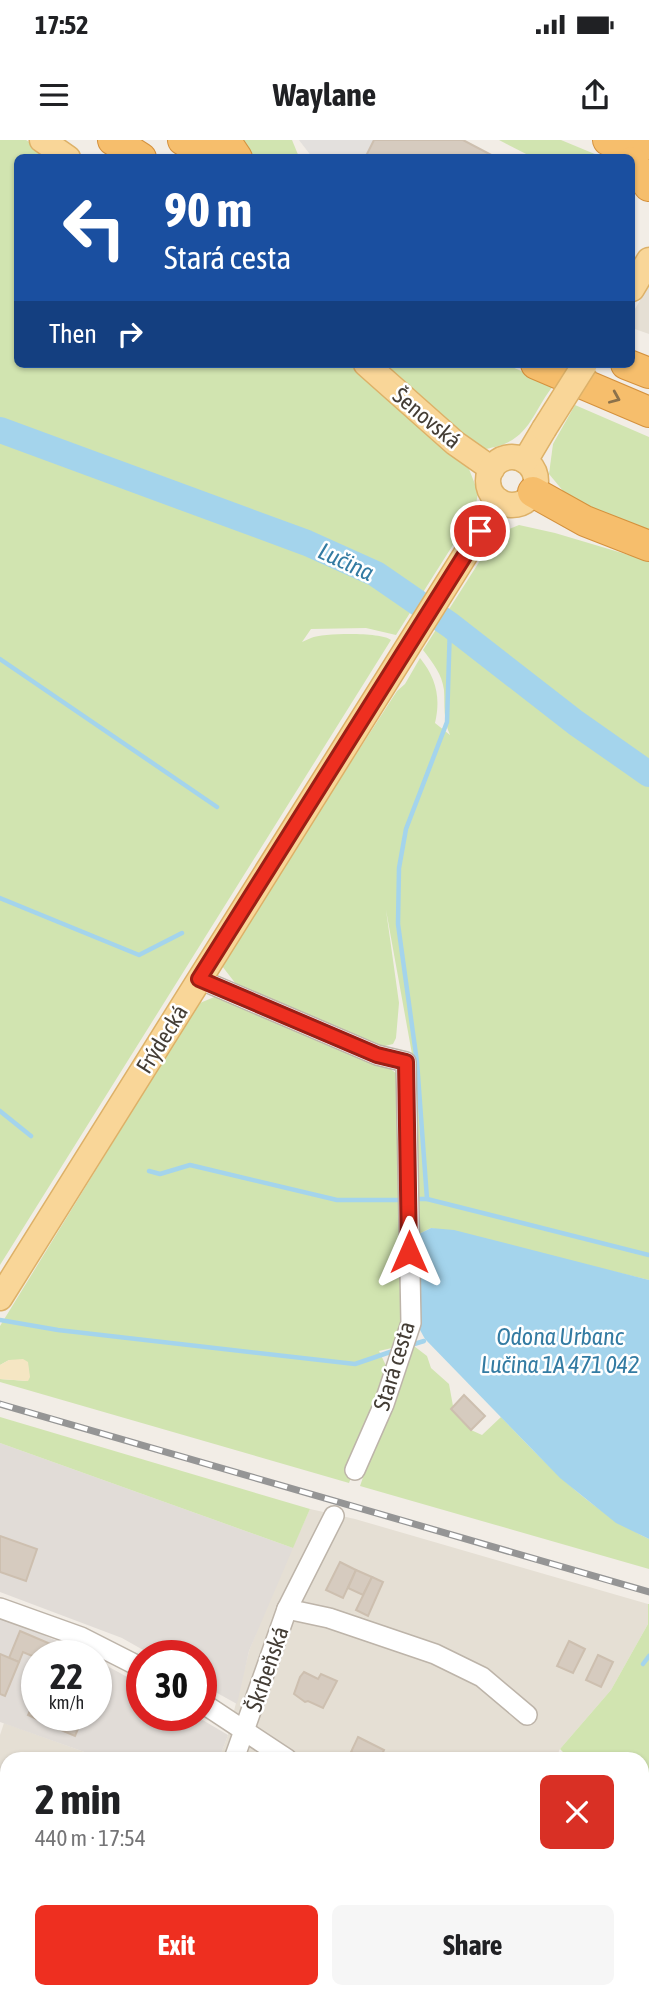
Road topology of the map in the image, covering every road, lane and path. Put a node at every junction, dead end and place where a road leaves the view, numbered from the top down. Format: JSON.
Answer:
{"nodes":[{"id":1,"x":42,"y":140,"type":"edge"},
{"id":2,"x":113,"y":140,"type":"edge"},
{"id":3,"x":183,"y":140,"type":"edge"},
{"id":4,"x":603,"y":140,"type":"edge"},
{"id":5,"x":608,"y":140,"type":"edge"},
{"id":6,"x":649,"y":144,"type":"edge"},
{"id":7,"x":62,"y":154,"type":"edge"},
{"id":8,"x":135,"y":154,"type":"edge"},
{"id":9,"x":206,"y":154,"type":"edge"},
{"id":10,"x":622,"y":154,"type":"edge"},
{"id":11,"x":635,"y":166,"type":"edge"},
{"id":12,"x":649,"y":186,"type":"edge"},
{"id":13,"x":649,"y":260,"type":"edge"},
{"id":14,"x":635,"y":284,"type":"edge"},
{"id":15,"x":371,"y":368,"type":"edge"},
{"id":16,"x":545,"y":368,"type":"edge"},
{"id":17,"x":582,"y":368,"type":"edge"},
{"id":18,"x":649,"y":412,"type":"edge"},
{"id":19,"x":525,"y":461,"type":"junction"},
{"id":20,"x":492,"y":469,"type":"junction"},
{"id":21,"x":533,"y":492,"type":"junction"},
{"id":22,"x":499,"y":501,"type":"junction"},
{"id":23,"x":649,"y":546,"type":"edge"},
{"id":24,"x":199,"y":979,"type":"junction"},
{"id":25,"x":0,"y":1298,"type":"edge"},
{"id":26,"x":355,"y":1469,"type":"dead end"},
{"id":27,"x":334,"y":1516,"type":"dead end"},
{"id":28,"x":0,"y":1608,"type":"edge"},
{"id":29,"x":287,"y":1609,"type":"junction"},
{"id":30,"x":126,"y":1660,"type":"edge"},
{"id":31,"x":217,"y":1712,"type":"edge"},
{"id":32,"x":527,"y":1715,"type":"dead end"},
{"id":33,"x":246,"y":1730,"type":"junction"},
{"id":34,"x":237,"y":1752,"type":"edge"},
{"id":35,"x":277,"y":1752,"type":"edge"}],
"edges":[{"from":1,"to":7,"type":"main road"},
{"from":2,"to":8,"type":"highway"},
{"from":3,"to":9,"type":"highway"},
{"from":4,"to":10,"type":"highway"},
{"from":5,"to":6,"type":"highway"},
{"from":11,"to":12,"type":"highway"},
{"from":13,"to":14,"type":"main road"},
{"from":15,"to":20,"type":"main road","name":"Šenovská"},
{"from":16,"to":18,"type":"highway","one_way":true},
{"from":17,"to":19,"type":"main road","bridge":true},
{"from":19,"to":20,"type":"main road"},
{"from":19,"to":21,"type":"main road"},
{"from":20,"to":22,"type":"main road"},
{"from":21,"to":22,"type":"main road"},
{"from":21,"to":23,"type":"highway"},
{"from":22,"to":24,"type":"main road","name":"Frýdecká"},
{"from":24,"to":25,"type":"main road","name":"Frýdecká"},
{"from":24,"to":26,"type":"street","name":"Stará cesta"},
{"from":27,"to":29,"type":"street"},
{"from":28,"to":30,"type":"street"},
{"from":29,"to":32,"type":"street"},
{"from":29,"to":33,"type":"street","name":"Škrbeňská"},
{"from":31,"to":33,"type":"street","name":"Škrbeňská"},
{"from":33,"to":34,"type":"street","name":"Škrbeňská"},
{"from":33,"to":35,"type":"street","name":"Škrbeňská"}]}
